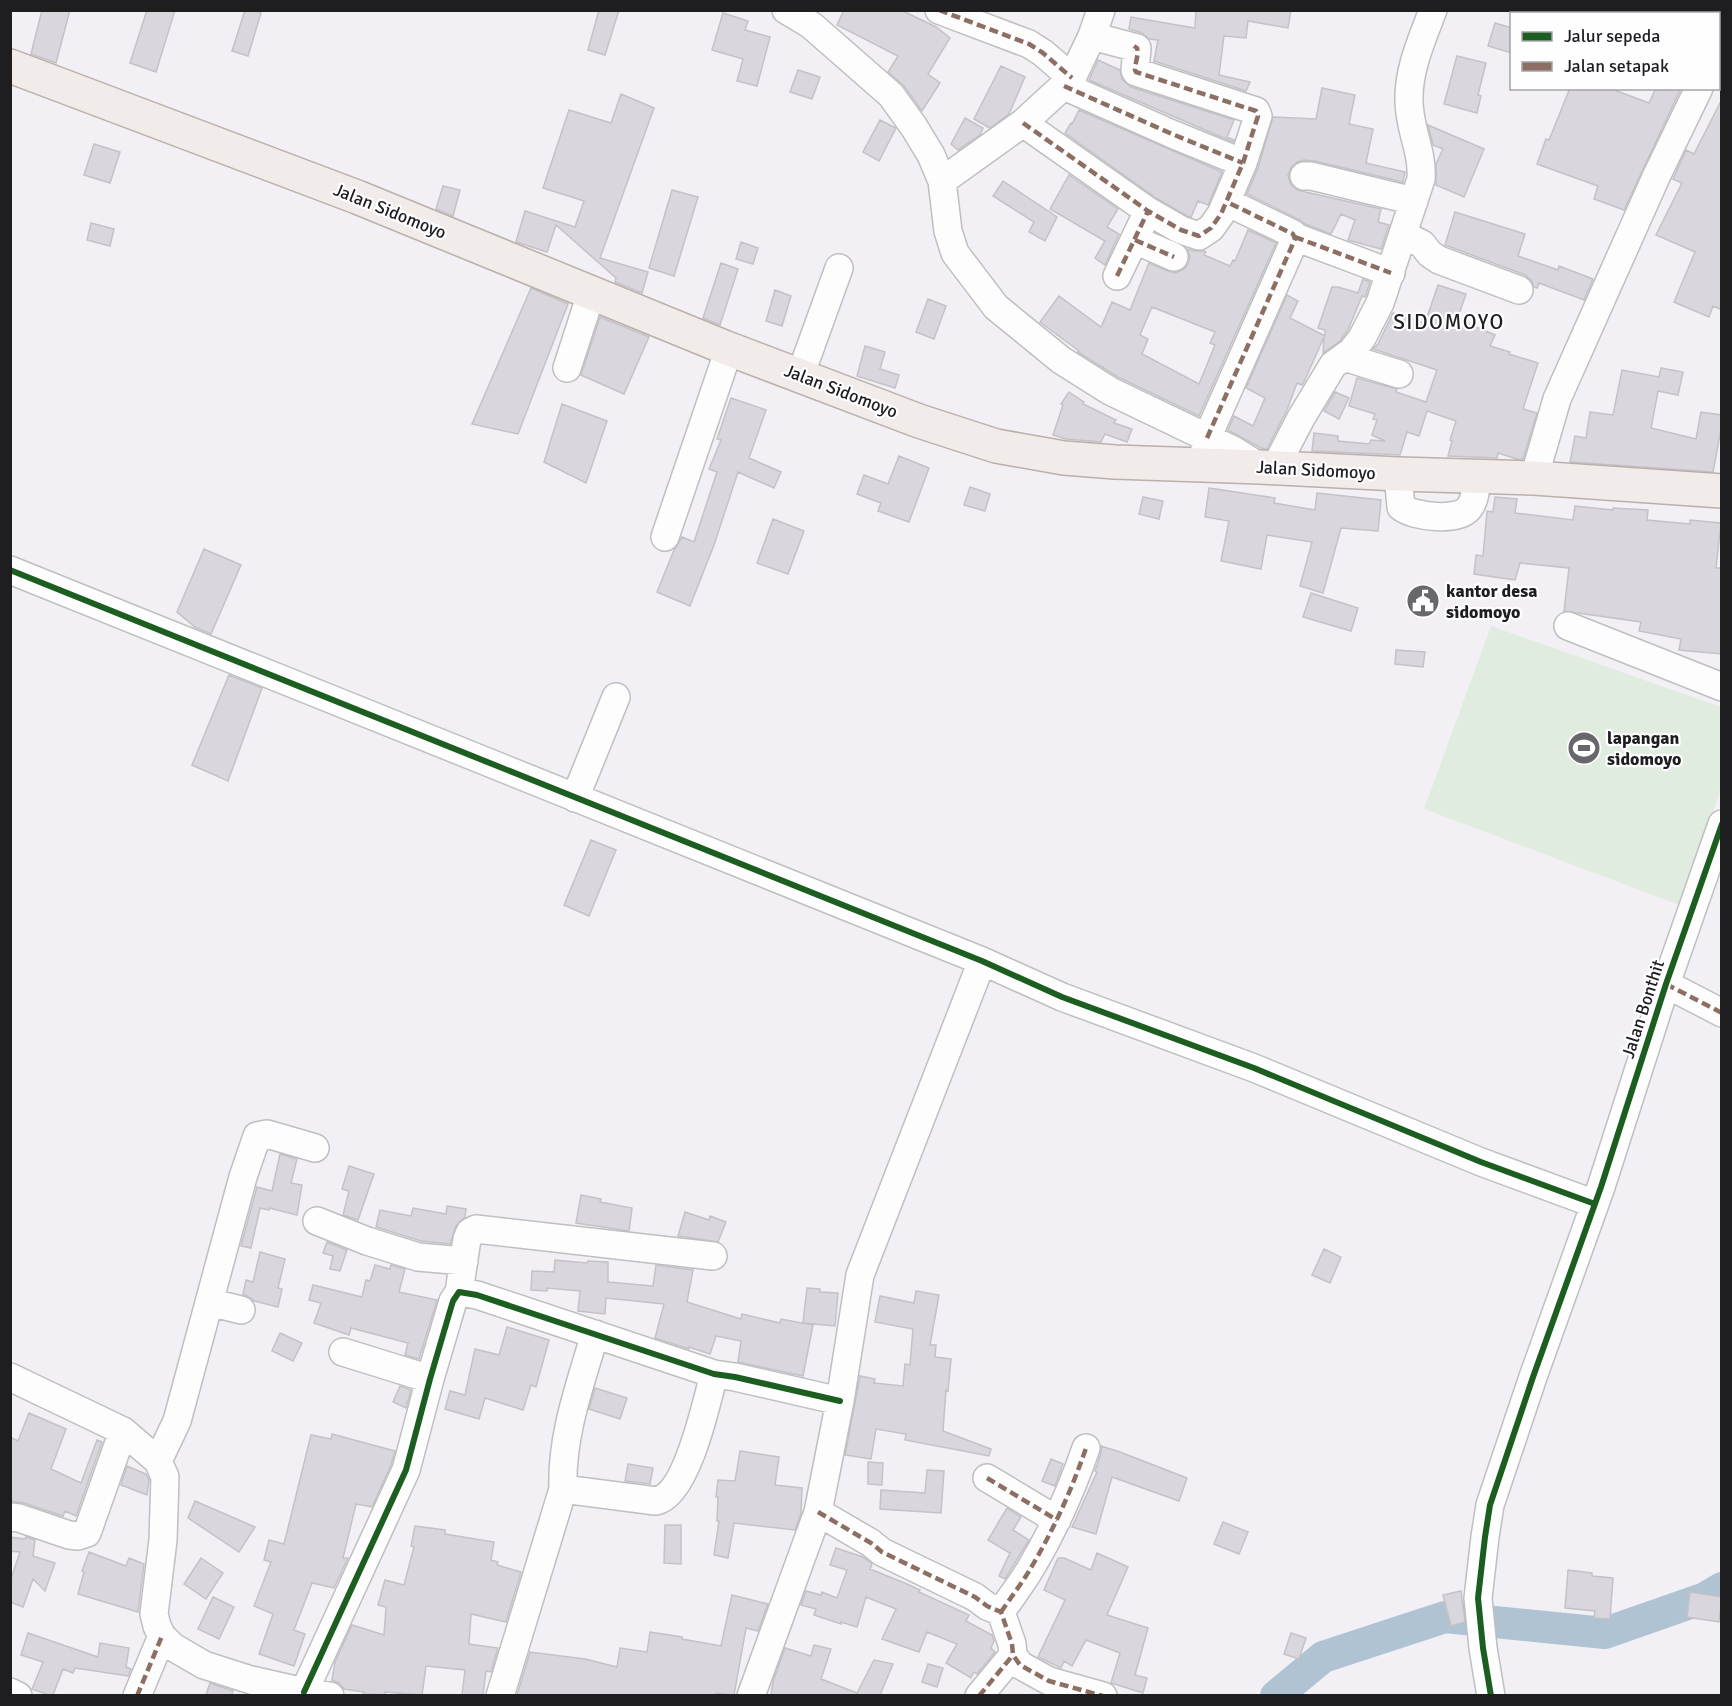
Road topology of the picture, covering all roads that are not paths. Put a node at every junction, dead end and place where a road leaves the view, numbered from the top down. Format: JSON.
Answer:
{"nodes":[{"id":1,"x":786,"y":10,"type":"edge"},
{"id":2,"x":939,"y":10,"type":"edge"},
{"id":3,"x":1433,"y":10,"type":"edge"},
{"id":4,"x":816,"y":18,"type":"edge"},
{"id":5,"x":1096,"y":23,"type":"edge"},
{"id":6,"x":10,"y":66,"type":"edge"},
{"id":7,"x":1068,"y":82,"type":"junction"},
{"id":8,"x":1697,"y":90,"type":"edge"},
{"id":9,"x":1023,"y":123,"type":"junction"},
{"id":10,"x":1243,"y":164,"type":"junction"},
{"id":11,"x":1304,"y":176,"type":"dead end"},
{"id":12,"x":942,"y":182,"type":"junction"},
{"id":13,"x":1414,"y":201,"type":"junction"},
{"id":14,"x":1227,"y":202,"type":"junction"},
{"id":15,"x":1148,"y":211,"type":"junction"},
{"id":16,"x":1404,"y":235,"type":"junction"},
{"id":17,"x":1295,"y":237,"type":"junction"},
{"id":18,"x":1135,"y":240,"type":"junction"},
{"id":19,"x":1174,"y":257,"type":"dead end"},
{"id":20,"x":839,"y":268,"type":"dead end"},
{"id":21,"x":1391,"y":273,"type":"junction"},
{"id":22,"x":1117,"y":276,"type":"dead end"},
{"id":23,"x":1519,"y":290,"type":"dead end"},
{"id":24,"x":591,"y":294,"type":"junction"},
{"id":25,"x":729,"y":349,"type":"junction"},
{"id":26,"x":1344,"y":357,"type":"junction"},
{"id":27,"x":567,"y":368,"type":"dead end"},
{"id":28,"x":1399,"y":374,"type":"dead end"},
{"id":29,"x":800,"y":376,"type":"junction"},
{"id":30,"x":1203,"y":451,"type":"junction"},
{"id":31,"x":1268,"y":467,"type":"junction"},
{"id":32,"x":1534,"y":478,"type":"junction"},
{"id":33,"x":1722,"y":491,"type":"edge"},
{"id":34,"x":665,"y":537,"type":"dead end"},
{"id":35,"x":10,"y":570,"type":"edge"},
{"id":36,"x":1568,"y":626,"type":"dead end"},
{"id":37,"x":1722,"y":687,"type":"edge"},
{"id":38,"x":616,"y":697,"type":"dead end"},
{"id":39,"x":575,"y":798,"type":"junction"},
{"id":40,"x":1721,"y":825,"type":"edge"},
{"id":41,"x":982,"y":961,"type":"junction"},
{"id":42,"x":1666,"y":984,"type":"junction"},
{"id":43,"x":1722,"y":1013,"type":"edge"},
{"id":44,"x":315,"y":1148,"type":"dead end"},
{"id":45,"x":1594,"y":1204,"type":"junction"},
{"id":46,"x":317,"y":1221,"type":"dead end"},
{"id":47,"x":713,"y":1256,"type":"dead end"},
{"id":48,"x":464,"y":1261,"type":"junction"},
{"id":49,"x":459,"y":1292,"type":"junction"},
{"id":50,"x":209,"y":1302,"type":"junction"},
{"id":51,"x":241,"y":1310,"type":"dead end"},
{"id":52,"x":594,"y":1334,"type":"junction"},
{"id":53,"x":343,"y":1352,"type":"dead end"},
{"id":54,"x":714,"y":1374,"type":"junction"},
{"id":55,"x":10,"y":1377,"type":"edge"},
{"id":56,"x":430,"y":1379,"type":"junction"},
{"id":57,"x":840,"y":1401,"type":"junction"},
{"id":58,"x":123,"y":1431,"type":"junction"},
{"id":59,"x":1086,"y":1448,"type":"dead end"},
{"id":60,"x":158,"y":1461,"type":"junction"},
{"id":61,"x":987,"y":1478,"type":"dead end"},
{"id":62,"x":563,"y":1489,"type":"junction"},
{"id":63,"x":818,"y":1512,"type":"junction"},
{"id":64,"x":10,"y":1517,"type":"edge"},
{"id":65,"x":1057,"y":1520,"type":"junction"},
{"id":66,"x":1001,"y":1612,"type":"junction"},
{"id":67,"x":162,"y":1636,"type":"junction"},
{"id":68,"x":1013,"y":1655,"type":"junction"},
{"id":69,"x":10,"y":1692,"type":"edge"},
{"id":70,"x":317,"y":1694,"type":"edge"},
{"id":71,"x":18,"y":1695,"type":"edge"},
{"id":72,"x":137,"y":1695,"type":"edge"},
{"id":73,"x":500,"y":1695,"type":"edge"},
{"id":74,"x":751,"y":1695,"type":"edge"},
{"id":75,"x":979,"y":1695,"type":"edge"},
{"id":76,"x":1103,"y":1695,"type":"edge"},
{"id":77,"x":1491,"y":1695,"type":"edge"}],
"edges":[{"from":1,"to":4,"type":"street"},
{"from":2,"to":7,"type":"street"},
{"from":3,"to":13,"type":"street"},
{"from":4,"to":12,"type":"street"},
{"from":5,"to":7,"type":"street"},
{"from":5,"to":10,"type":"street"},
{"from":6,"to":24,"type":"main road","name":"Jalan Sidomoyo"},
{"from":7,"to":9,"type":"street"},
{"from":7,"to":10,"type":"street"},
{"from":8,"to":32,"type":"street"},
{"from":9,"to":12,"type":"street"},
{"from":9,"to":15,"type":"street"},
{"from":10,"to":14,"type":"street"},
{"from":11,"to":13,"type":"street"},
{"from":12,"to":30,"type":"street"},
{"from":13,"to":16,"type":"street"},
{"from":14,"to":15,"type":"street"},
{"from":14,"to":17,"type":"street"},
{"from":15,"to":18,"type":"street"},
{"from":16,"to":21,"type":"street"},
{"from":16,"to":23,"type":"street"},
{"from":17,"to":21,"type":"street"},
{"from":17,"to":30,"type":"street"},
{"from":18,"to":19,"type":"street"},
{"from":18,"to":22,"type":"street"},
{"from":20,"to":29,"type":"street"},
{"from":21,"to":26,"type":"street"},
{"from":24,"to":25,"type":"main road","name":"Jalan Sidomoyo"},
{"from":24,"to":27,"type":"street"},
{"from":25,"to":29,"type":"main road","name":"Jalan Sidomoyo"},
{"from":25,"to":34,"type":"street"},
{"from":26,"to":28,"type":"street"},
{"from":26,"to":31,"type":"street"},
{"from":29,"to":30,"type":"main road","name":"Jalan Sidomoyo"},
{"from":30,"to":31,"type":"main road","name":"Jalan Sidomoyo"},
{"from":31,"to":32,"type":"main road","name":"Jalan Sidomoyo"},
{"from":32,"to":33,"type":"main road","name":"Jalan Sidomoyo"},
{"from":35,"to":39,"type":"street"},
{"from":36,"to":37,"type":"street"},
{"from":38,"to":39,"type":"street"},
{"from":39,"to":41,"type":"street"},
{"from":40,"to":42,"type":"street","name":"Jalan Bonthit"},
{"from":41,"to":45,"type":"street"},
{"from":41,"to":57,"type":"street"},
{"from":42,"to":43,"type":"street"},
{"from":42,"to":45,"type":"street","name":"Jalan Bonthit"},
{"from":44,"to":50,"type":"street"},
{"from":45,"to":77,"type":"street","name":"Jalan Bonthit"},
{"from":46,"to":48,"type":"street"},
{"from":47,"to":48,"type":"street"},
{"from":48,"to":49,"type":"street"},
{"from":49,"to":52,"type":"street"},
{"from":49,"to":56,"type":"street"},
{"from":50,"to":51,"type":"street"},
{"from":50,"to":60,"type":"street"},
{"from":52,"to":54,"type":"street"},
{"from":52,"to":62,"type":"street"},
{"from":53,"to":56,"type":"street"},
{"from":54,"to":57,"type":"street"},
{"from":54,"to":62,"type":"street"},
{"from":55,"to":58,"type":"street"},
{"from":56,"to":70,"type":"street"},
{"from":57,"to":63,"type":"street"},
{"from":58,"to":60,"type":"street"},
{"from":58,"to":64,"type":"street"},
{"from":59,"to":65,"type":"street"},
{"from":60,"to":67,"type":"street"},
{"from":61,"to":65,"type":"street"},
{"from":62,"to":73,"type":"street"},
{"from":63,"to":66,"type":"street"},
{"from":63,"to":74,"type":"street"},
{"from":65,"to":66,"type":"street"},
{"from":66,"to":68,"type":"street"},
{"from":67,"to":70,"type":"street"},
{"from":67,"to":72,"type":"street"},
{"from":68,"to":75,"type":"street"},
{"from":68,"to":76,"type":"street"},
{"from":69,"to":71,"type":"street"}]}
